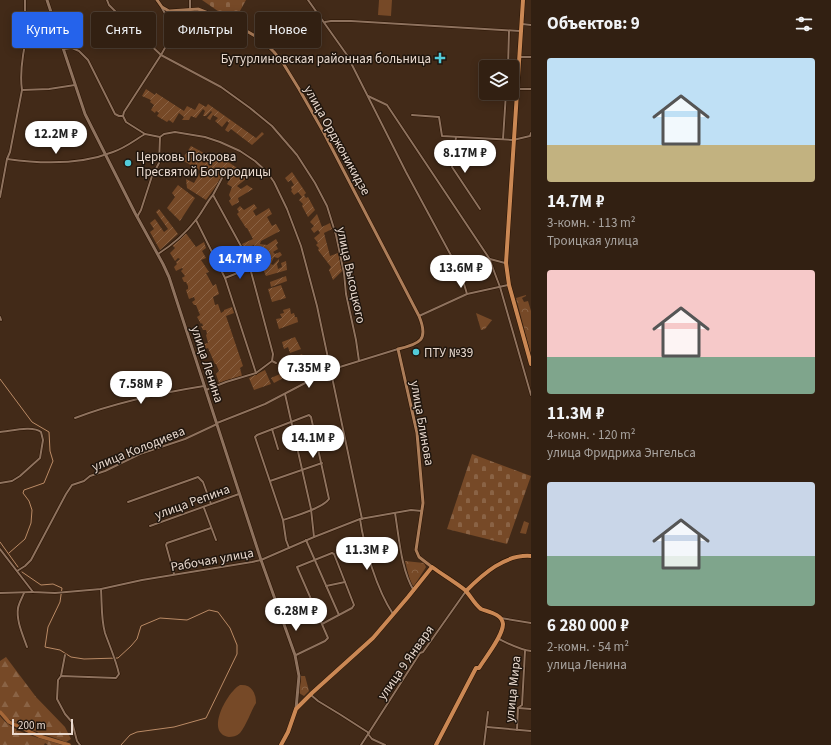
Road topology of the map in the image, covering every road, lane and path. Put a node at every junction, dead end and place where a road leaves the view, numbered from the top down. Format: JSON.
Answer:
{"nodes":[{"id":1,"x":25,"y":0,"type":"edge"},
{"id":2,"x":47,"y":0,"type":"edge"},
{"id":3,"x":107,"y":0,"type":"edge"},
{"id":4,"x":190,"y":0,"type":"edge"},
{"id":5,"x":308,"y":0,"type":"edge"},
{"id":6,"x":523,"y":0,"type":"edge"},
{"id":7,"x":158,"y":2,"type":"edge"},
{"id":8,"x":188,"y":9,"type":"junction"},
{"id":9,"x":164,"y":12,"type":"edge"},
{"id":10,"x":186,"y":12,"type":"edge"},
{"id":11,"x":325,"y":22,"type":"junction"},
{"id":12,"x":521,"y":24,"type":"junction"},
{"id":13,"x":531,"y":25,"type":"edge"},
{"id":14,"x":509,"y":31,"type":"junction"},
{"id":15,"x":520,"y":31,"type":"junction"},
{"id":16,"x":165,"y":48,"type":"edge"},
{"id":17,"x":64,"y":49,"type":"junction"},
{"id":18,"x":161,"y":55,"type":"junction"},
{"id":19,"x":519,"y":57,"type":"junction"},
{"id":20,"x":531,"y":57,"type":"edge"},
{"id":21,"x":508,"y":60,"type":"edge"},
{"id":22,"x":519,"y":60,"type":"edge"},
{"id":23,"x":75,"y":85,"type":"junction"},
{"id":24,"x":519,"y":89,"type":"edge"},
{"id":25,"x":531,"y":89,"type":"edge"},
{"id":26,"x":22,"y":90,"type":"junction"},
{"id":27,"x":368,"y":96,"type":"junction"},
{"id":28,"x":506,"y":100,"type":"edge"},
{"id":29,"x":516,"y":100,"type":"edge"},
{"id":30,"x":412,"y":115,"type":"dead end"},
{"id":31,"x":123,"y":116,"type":"junction"},
{"id":32,"x":531,"y":133,"type":"edge"},
{"id":33,"x":145,"y":134,"type":"junction"},
{"id":34,"x":160,"y":137,"type":"junction"},
{"id":35,"x":456,"y":137,"type":"junction"},
{"id":36,"x":503,"y":139,"type":"junction"},
{"id":37,"x":513,"y":140,"type":"junction"},
{"id":38,"x":106,"y":154,"type":"junction"},
{"id":39,"x":7,"y":159,"type":"junction"},
{"id":40,"x":222,"y":178,"type":"dead end"},
{"id":41,"x":213,"y":195,"type":"junction"},
{"id":42,"x":0,"y":197,"type":"edge"},
{"id":43,"x":480,"y":209,"type":"dead end"},
{"id":44,"x":137,"y":217,"type":"junction"},
{"id":45,"x":196,"y":220,"type":"junction"},
{"id":46,"x":158,"y":254,"type":"junction"},
{"id":47,"x":489,"y":258,"type":"junction"},
{"id":48,"x":506,"y":263,"type":"junction"},
{"id":49,"x":250,"y":268,"type":"junction"},
{"id":50,"x":225,"y":278,"type":"junction"},
{"id":51,"x":509,"y":285,"type":"junction"},
{"id":52,"x":500,"y":287,"type":"junction"},
{"id":53,"x":467,"y":294,"type":"junction"},
{"id":54,"x":419,"y":316,"type":"junction"},
{"id":55,"x":398,"y":349,"type":"junction"},
{"id":56,"x":272,"y":361,"type":"junction"},
{"id":57,"x":359,"y":361,"type":"junction"},
{"id":58,"x":276,"y":362,"type":"dead end"},
{"id":59,"x":531,"y":364,"type":"edge"},
{"id":60,"x":330,"y":370,"type":"junction"},
{"id":61,"x":256,"y":373,"type":"junction"},
{"id":62,"x":205,"y":386,"type":"junction"},
{"id":63,"x":206,"y":390,"type":"junction"},
{"id":64,"x":285,"y":394,"type":"junction"},
{"id":65,"x":531,"y":394,"type":"edge"},
{"id":66,"x":75,"y":418,"type":"dead end"},
{"id":67,"x":291,"y":422,"type":"junction"},
{"id":68,"x":217,"y":423,"type":"junction"},
{"id":69,"x":272,"y":429,"type":"junction"},
{"id":70,"x":0,"y":432,"type":"edge"},
{"id":71,"x":278,"y":449,"type":"dead end"},
{"id":72,"x":322,"y":463,"type":"junction"},
{"id":73,"x":302,"y":470,"type":"junction"},
{"id":74,"x":270,"y":481,"type":"junction"},
{"id":75,"x":0,"y":483,"type":"edge"},
{"id":76,"x":240,"y":494,"type":"junction"},
{"id":77,"x":128,"y":502,"type":"dead end"},
{"id":78,"x":211,"y":504,"type":"junction"},
{"id":79,"x":204,"y":508,"type":"junction"},
{"id":80,"x":312,"y":509,"type":"junction"},
{"id":81,"x":422,"y":511,"type":"junction"},
{"id":82,"x":395,"y":513,"type":"junction"},
{"id":83,"x":361,"y":519,"type":"junction"},
{"id":84,"x":284,"y":520,"type":"junction"},
{"id":85,"x":150,"y":526,"type":"dead end"},
{"id":86,"x":212,"y":528,"type":"junction"},
{"id":87,"x":314,"y":537,"type":"junction"},
{"id":88,"x":216,"y":540,"type":"dead end"},
{"id":89,"x":306,"y":540,"type":"junction"},
{"id":90,"x":288,"y":548,"type":"junction"},
{"id":91,"x":0,"y":549,"type":"edge"},
{"id":92,"x":531,"y":556,"type":"edge"},
{"id":93,"x":261,"y":560,"type":"junction"},
{"id":94,"x":315,"y":560,"type":"junction"},
{"id":95,"x":432,"y":567,"type":"junction"},
{"id":96,"x":17,"y":571,"type":"junction"},
{"id":97,"x":174,"y":574,"type":"junction"},
{"id":98,"x":345,"y":582,"type":"junction"},
{"id":99,"x":326,"y":586,"type":"junction"},
{"id":100,"x":101,"y":589,"type":"junction"},
{"id":101,"x":414,"y":591,"type":"junction"},
{"id":102,"x":466,"y":591,"type":"junction"},
{"id":103,"x":33,"y":592,"type":"junction"},
{"id":104,"x":0,"y":593,"type":"edge"},
{"id":105,"x":24,"y":593,"type":"junction"},
{"id":106,"x":393,"y":614,"type":"junction"},
{"id":107,"x":339,"y":615,"type":"junction"},
{"id":108,"x":500,"y":618,"type":"junction"},
{"id":109,"x":510,"y":619,"type":"junction"},
{"id":110,"x":531,"y":623,"type":"edge"},
{"id":111,"x":322,"y":624,"type":"junction"},
{"id":112,"x":502,"y":627,"type":"junction"},
{"id":113,"x":498,"y":638,"type":"junction"},
{"id":114,"x":27,"y":647,"type":"dead end"},
{"id":115,"x":525,"y":651,"type":"junction"},
{"id":116,"x":531,"y":651,"type":"edge"},
{"id":117,"x":65,"y":655,"type":"dead end"},
{"id":118,"x":296,"y":655,"type":"junction"},
{"id":119,"x":61,"y":676,"type":"junction"},
{"id":120,"x":311,"y":694,"type":"junction"},
{"id":121,"x":518,"y":708,"type":"junction"},
{"id":122,"x":296,"y":709,"type":"junction"},
{"id":123,"x":531,"y":709,"type":"edge"},
{"id":124,"x":488,"y":712,"type":"dead end"},
{"id":125,"x":487,"y":727,"type":"junction"},
{"id":126,"x":517,"y":730,"type":"junction"},
{"id":127,"x":531,"y":731,"type":"edge"},
{"id":128,"x":368,"y":734,"type":"junction"},
{"id":129,"x":80,"y":745,"type":"edge"},
{"id":130,"x":281,"y":745,"type":"edge"},
{"id":131,"x":361,"y":745,"type":"edge"},
{"id":132,"x":385,"y":745,"type":"edge"},
{"id":133,"x":436,"y":745,"type":"edge"},
{"id":134,"x":484,"y":745,"type":"edge"}],
"edges":[{"from":1,"to":26,"type":"street"},
{"from":2,"to":17,"type":"street","name":"улица Ленина"},
{"from":3,"to":18,"type":"street","name":"улица Высоцкого"},
{"from":4,"to":8,"type":"street"},
{"from":5,"to":11,"type":"street"},
{"from":6,"to":12,"type":"main road"},
{"from":7,"to":8,"type":"main road","name":"улица Орджоникидзе"},
{"from":7,"to":9,"type":"street"},
{"from":8,"to":10,"type":"street"},
{"from":8,"to":54,"type":"main road","name":"улица Орджоникидзе"},
{"from":11,"to":14,"type":"street"},
{"from":11,"to":27,"type":"street"},
{"from":12,"to":13,"type":"street"},
{"from":12,"to":15,"type":"main road"},
{"from":14,"to":15,"type":"street"},
{"from":14,"to":21,"type":"street"},
{"from":15,"to":19,"type":"main road"},
{"from":16,"to":18,"type":"street"},
{"from":17,"to":23,"type":"street","name":"улица Ленина"},
{"from":17,"to":31,"type":"street"},
{"from":18,"to":31,"type":"street"},
{"from":18,"to":57,"type":"street","name":"улица Высоцкого"},
{"from":19,"to":20,"type":"street"},
{"from":19,"to":22,"type":"main road"},
{"from":23,"to":26,"type":"street"},
{"from":23,"to":38,"type":"street","name":"улица Ленина"},
{"from":24,"to":25,"type":"street"},
{"from":26,"to":39,"type":"street"},
{"from":27,"to":47,"type":"street"},
{"from":27,"to":53,"type":"street"},
{"from":28,"to":36,"type":"street"},
{"from":29,"to":37,"type":"main road"},
{"from":30,"to":35,"type":"street"},
{"from":31,"to":33,"type":"street"},
{"from":32,"to":37,"type":"street"},
{"from":33,"to":34,"type":"street"},
{"from":33,"to":38,"type":"street"},
{"from":34,"to":44,"type":"street"},
{"from":34,"to":60,"type":"street"},
{"from":35,"to":36,"type":"street"},
{"from":35,"to":43,"type":"street"},
{"from":36,"to":37,"type":"street"},
{"from":37,"to":48,"type":"main road"},
{"from":38,"to":39,"type":"street"},
{"from":38,"to":44,"type":"street","name":"улица Ленина"},
{"from":39,"to":42,"type":"street"},
{"from":40,"to":41,"type":"street"},
{"from":41,"to":45,"type":"street"},
{"from":41,"to":49,"type":"street"},
{"from":44,"to":46,"type":"street","name":"улица Ленина"},
{"from":45,"to":46,"type":"street"},
{"from":45,"to":50,"type":"street"},
{"from":46,"to":62,"type":"street","name":"улица Ленина"},
{"from":47,"to":48,"type":"street"},
{"from":47,"to":52,"type":"street"},
{"from":48,"to":51,"type":"main road"},
{"from":49,"to":50,"type":"street"},
{"from":49,"to":56,"type":"street"},
{"from":50,"to":61,"type":"street"},
{"from":51,"to":52,"type":"street"},
{"from":51,"to":59,"type":"main road"},
{"from":52,"to":53,"type":"street"},
{"from":52,"to":65,"type":"street"},
{"from":53,"to":54,"type":"street"},
{"from":54,"to":55,"type":"main road","name":"улица Орджоникидзе"},
{"from":55,"to":57,"type":"street","name":"улица Колодиева"},
{"from":55,"to":81,"type":"main road","name":"улица Блинова"},
{"from":56,"to":58,"type":"street"},
{"from":56,"to":61,"type":"street"},
{"from":57,"to":60,"type":"street","name":"улица Колодиева"},
{"from":60,"to":64,"type":"street","name":"улица Колодиева"},
{"from":60,"to":83,"type":"street"},
{"from":61,"to":63,"type":"street"},
{"from":62,"to":63,"type":"street","name":"улица Ленина"},
{"from":62,"to":66,"type":"street"},
{"from":63,"to":68,"type":"street","name":"улица Ленина"},
{"from":64,"to":67,"type":"street"},
{"from":64,"to":68,"type":"street","name":"улица Колодиева"},
{"from":67,"to":69,"type":"street"},
{"from":67,"to":72,"type":"street"},
{"from":67,"to":73,"type":"street"},
{"from":68,"to":76,"type":"street","name":"улица Ленина"},
{"from":68,"to":96,"type":"street","name":"улица Колодиева"},
{"from":69,"to":71,"type":"street"},
{"from":69,"to":74,"type":"street"},
{"from":70,"to":75,"type":"street"},
{"from":72,"to":73,"type":"street"},
{"from":72,"to":80,"type":"street"},
{"from":73,"to":74,"type":"street"},
{"from":73,"to":80,"type":"street"},
{"from":74,"to":84,"type":"street"},
{"from":76,"to":78,"type":"street","name":"улица Репина"},
{"from":76,"to":93,"type":"street","name":"улица Ленина"},
{"from":77,"to":78,"type":"street"},
{"from":78,"to":79,"type":"street","name":"улица Репина"},
{"from":79,"to":85,"type":"street","name":"улица Репина"},
{"from":79,"to":86,"type":"street"},
{"from":80,"to":84,"type":"street"},
{"from":80,"to":87,"type":"street"},
{"from":81,"to":82,"type":"street","name":"Рабочая улица"},
{"from":81,"to":95,"type":"main road","name":"улица Блинова"},
{"from":82,"to":83,"type":"street","name":"Рабочая улица"},
{"from":82,"to":101,"type":"street"},
{"from":83,"to":87,"type":"street","name":"Рабочая улица"},
{"from":83,"to":106,"type":"street"},
{"from":84,"to":90,"type":"street"},
{"from":86,"to":88,"type":"street"},
{"from":86,"to":97,"type":"street"},
{"from":87,"to":89,"type":"street","name":"Рабочая улица"},
{"from":89,"to":90,"type":"street","name":"Рабочая улица"},
{"from":89,"to":94,"type":"street"},
{"from":90,"to":93,"type":"street","name":"Рабочая улица"},
{"from":91,"to":96,"type":"street"},
{"from":92,"to":102,"type":"main road"},
{"from":93,"to":97,"type":"street","name":"Рабочая улица"},
{"from":93,"to":118,"type":"street","name":"улица Ленина"},
{"from":94,"to":98,"type":"street"},
{"from":94,"to":99,"type":"street"},
{"from":94,"to":111,"type":"street"},
{"from":95,"to":101,"type":"main road"},
{"from":95,"to":102,"type":"main road","name":"улица Блинова"},
{"from":96,"to":103,"type":"street"},
{"from":97,"to":100,"type":"street","name":"Рабочая улица"},
{"from":98,"to":99,"type":"street"},
{"from":98,"to":107,"type":"street"},
{"from":99,"to":107,"type":"street"},
{"from":100,"to":103,"type":"street","name":"Рабочая улица"},
{"from":100,"to":119,"type":"street"},
{"from":101,"to":106,"type":"main road"},
{"from":102,"to":108,"type":"main road","name":"улица Блинова"},
{"from":102,"to":128,"type":"street","name":"улица 9 Января"},
{"from":103,"to":105,"type":"street","name":"Рабочая улица"},
{"from":104,"to":105,"type":"street","name":"Рабочая улица"},
{"from":105,"to":114,"type":"street"},
{"from":106,"to":120,"type":"main road"},
{"from":107,"to":111,"type":"street"},
{"from":108,"to":109,"type":"street"},
{"from":108,"to":112,"type":"main road"},
{"from":109,"to":110,"type":"street"},
{"from":109,"to":112,"type":"street"},
{"from":111,"to":118,"type":"street"},
{"from":112,"to":113,"type":"main road"},
{"from":113,"to":115,"type":"street"},
{"from":113,"to":133,"type":"main road"},
{"from":115,"to":116,"type":"street"},
{"from":115,"to":121,"type":"street","name":"улица Мира"},
{"from":117,"to":119,"type":"street"},
{"from":118,"to":122,"type":"street","name":"улица Ленина"},
{"from":119,"to":129,"type":"street"},
{"from":120,"to":122,"type":"main road"},
{"from":120,"to":128,"type":"street"},
{"from":121,"to":123,"type":"street"},
{"from":121,"to":126,"type":"street","name":"улица Мира"},
{"from":122,"to":130,"type":"main road","name":"улица Ленина"},
{"from":124,"to":125,"type":"street"},
{"from":125,"to":126,"type":"street"},
{"from":125,"to":134,"type":"street"},
{"from":126,"to":127,"type":"street"},
{"from":128,"to":131,"type":"street","name":"улица 9 Января"},
{"from":128,"to":132,"type":"street"}]}
